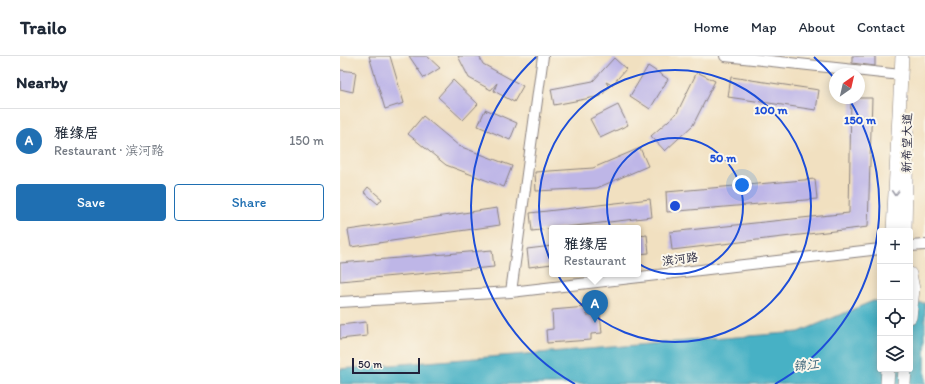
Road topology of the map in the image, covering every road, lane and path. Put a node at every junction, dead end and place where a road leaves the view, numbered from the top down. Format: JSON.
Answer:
{"nodes":[{"id":1,"x":543,"y":56,"type":"edge"},
{"id":2,"x":725,"y":56,"type":"edge"},
{"id":3,"x":902,"y":56,"type":"edge"},
{"id":4,"x":909,"y":56,"type":"edge"},
{"id":5,"x":901,"y":75,"type":"junction"},
{"id":6,"x":893,"y":228,"type":"edge"},
{"id":7,"x":905,"y":228,"type":"edge"},
{"id":8,"x":913,"y":246,"type":"edge"},
{"id":9,"x":925,"y":246,"type":"edge"},
{"id":10,"x":877,"y":249,"type":"edge"},
{"id":11,"x":640,"y":277,"type":"edge"},
{"id":12,"x":641,"y":277,"type":"edge"},
{"id":13,"x":511,"y":292,"type":"junction"},
{"id":14,"x":340,"y":302,"type":"edge"},
{"id":15,"x":888,"y":372,"type":"edge"},
{"id":16,"x":905,"y":372,"type":"edge"},
{"id":17,"x":887,"y":384,"type":"edge"},
{"id":18,"x":904,"y":384,"type":"edge"}],
"edges":[{"from":1,"to":13,"type":"street"},
{"from":2,"to":5,"type":"street"},
{"from":3,"to":5,"type":"street"},
{"from":4,"to":7,"type":"street","name":"新希望大道"},
{"from":5,"to":6,"type":"street","one_way":true},
{"from":8,"to":9,"type":"street"},
{"from":10,"to":12,"type":"street","name":"滨河路"},
{"from":11,"to":13,"type":"street","name":"滨河路"},
{"from":13,"to":14,"type":"street","name":"滨河路"},
{"from":15,"to":17,"type":"street"},
{"from":16,"to":18,"type":"street"}]}
